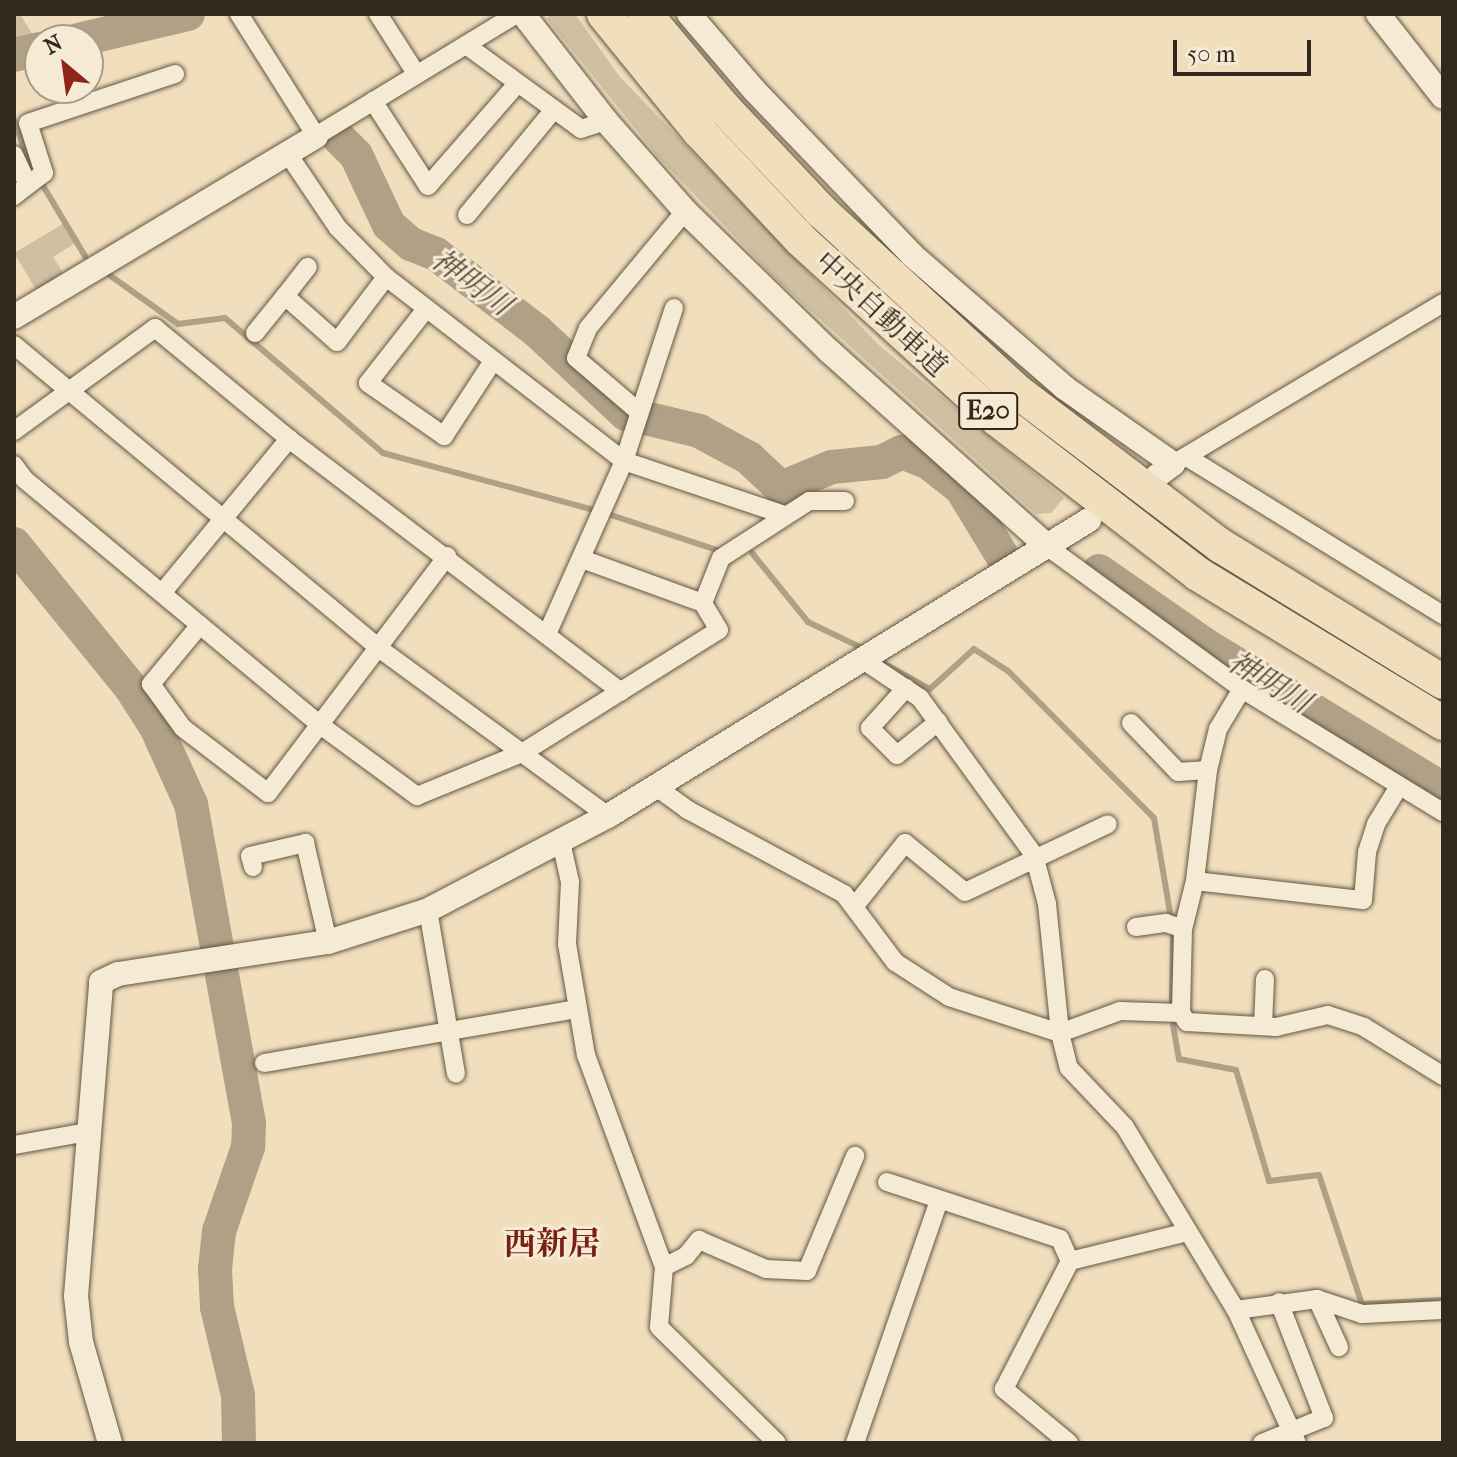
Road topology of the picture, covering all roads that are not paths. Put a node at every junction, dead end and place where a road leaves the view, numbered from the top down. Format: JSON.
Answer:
{"nodes":[{"id":1,"x":239,"y":14,"type":"edge"},
{"id":2,"x":378,"y":14,"type":"edge"},
{"id":3,"x":517,"y":14,"type":"edge"},
{"id":4,"x":523,"y":14,"type":"edge"},
{"id":5,"x":604,"y":14,"type":"edge"},
{"id":6,"x":645,"y":14,"type":"edge"},
{"id":7,"x":689,"y":14,"type":"edge"},
{"id":8,"x":1378,"y":14,"type":"edge"},
{"id":9,"x":466,"y":45,"type":"junction"},
{"id":10,"x":175,"y":74,"type":"dead end"},
{"id":11,"x":417,"y":75,"type":"junction"},
{"id":12,"x":517,"y":84,"type":"junction"},
{"id":13,"x":1443,"y":97,"type":"edge"},
{"id":14,"x":373,"y":101,"type":"junction"},
{"id":15,"x":552,"y":112,"type":"junction"},
{"id":16,"x":606,"y":121,"type":"junction"},
{"id":17,"x":316,"y":136,"type":"junction"},
{"id":18,"x":288,"y":154,"type":"junction"},
{"id":19,"x":14,"y":155,"type":"edge"},
{"id":20,"x":21,"y":191,"type":"edge"},
{"id":21,"x":685,"y":211,"type":"junction"},
{"id":22,"x":467,"y":215,"type":"dead end"},
{"id":23,"x":308,"y":267,"type":"dead end"},
{"id":24,"x":386,"y":277,"type":"junction"},
{"id":25,"x":285,"y":296,"type":"junction"},
{"id":26,"x":1443,"y":303,"type":"edge"},
{"id":27,"x":674,"y":308,"type":"dead end"},
{"id":28,"x":426,"y":309,"type":"junction"},
{"id":29,"x":14,"y":317,"type":"edge"},
{"id":30,"x":255,"y":333,"type":"dead end"},
{"id":31,"x":14,"y":345,"type":"edge"},
{"id":32,"x":493,"y":361,"type":"junction"},
{"id":33,"x":70,"y":390,"type":"junction"},
{"id":34,"x":639,"y":412,"type":"junction"},
{"id":35,"x":14,"y":431,"type":"edge"},
{"id":36,"x":289,"y":439,"type":"junction"},
{"id":37,"x":624,"y":461,"type":"junction"},
{"id":38,"x":14,"y":465,"type":"edge"},
{"id":39,"x":1172,"y":466,"type":"junction"},
{"id":40,"x":845,"y":501,"type":"dead end"},
{"id":41,"x":784,"y":515,"type":"junction"},
{"id":42,"x":223,"y":519,"type":"junction"},
{"id":43,"x":1089,"y":520,"type":"dead end"},
{"id":44,"x":1048,"y":547,"type":"junction"},
{"id":45,"x":447,"y":556,"type":"junction"},
{"id":46,"x":582,"y":559,"type":"junction"},
{"id":47,"x":162,"y":593,"type":"junction"},
{"id":48,"x":703,"y":603,"type":"junction"},
{"id":49,"x":1443,"y":615,"type":"edge"},
{"id":50,"x":200,"y":625,"type":"junction"},
{"id":51,"x":547,"y":634,"type":"junction"},
{"id":52,"x":380,"y":649,"type":"junction"},
{"id":53,"x":860,"y":658,"type":"junction"},
{"id":54,"x":1443,"y":682,"type":"edge"},
{"id":55,"x":906,"y":688,"type":"junction"},
{"id":56,"x":1242,"y":689,"type":"junction"},
{"id":57,"x":621,"y":692,"type":"junction"},
{"id":58,"x":938,"y":722,"type":"junction"},
{"id":59,"x":1131,"y":723,"type":"dead end"},
{"id":60,"x":1443,"y":723,"type":"edge"},
{"id":61,"x":323,"y":727,"type":"junction"},
{"id":62,"x":522,"y":753,"type":"junction"},
{"id":63,"x":1208,"y":770,"type":"junction"},
{"id":64,"x":655,"y":786,"type":"junction"},
{"id":65,"x":1398,"y":788,"type":"junction"},
{"id":66,"x":1443,"y":812,"type":"edge"},
{"id":67,"x":608,"y":816,"type":"junction"},
{"id":68,"x":1108,"y":824,"type":"dead end"},
{"id":69,"x":561,"y":842,"type":"junction"},
{"id":70,"x":1034,"y":855,"type":"junction"},
{"id":71,"x":253,"y":867,"type":"dead end"},
{"id":72,"x":1195,"y":881,"type":"junction"},
{"id":73,"x":854,"y":907,"type":"junction"},
{"id":74,"x":428,"y":910,"type":"junction"},
{"id":75,"x":1136,"y":927,"type":"dead end"},
{"id":76,"x":1183,"y":929,"type":"junction"},
{"id":77,"x":328,"y":942,"type":"junction"},
{"id":78,"x":1265,"y":979,"type":"dead end"},
{"id":79,"x":577,"y":1009,"type":"junction"},
{"id":80,"x":1181,"y":1013,"type":"junction"},
{"id":81,"x":1263,"y":1026,"type":"junction"},
{"id":82,"x":446,"y":1028,"type":"junction"},
{"id":83,"x":1060,"y":1033,"type":"junction"},
{"id":84,"x":264,"y":1063,"type":"dead end"},
{"id":85,"x":456,"y":1074,"type":"dead end"},
{"id":86,"x":1443,"y":1076,"type":"edge"},
{"id":87,"x":88,"y":1132,"type":"junction"},
{"id":88,"x":14,"y":1145,"type":"edge"},
{"id":89,"x":855,"y":1156,"type":"dead end"},
{"id":90,"x":887,"y":1182,"type":"dead end"},
{"id":91,"x":939,"y":1201,"type":"junction"},
{"id":92,"x":1187,"y":1232,"type":"junction"},
{"id":93,"x":1070,"y":1261,"type":"junction"},
{"id":94,"x":664,"y":1267,"type":"junction"},
{"id":95,"x":1317,"y":1299,"type":"junction"},
{"id":96,"x":1279,"y":1302,"type":"junction"},
{"id":97,"x":1236,"y":1310,"type":"junction"},
{"id":98,"x":1443,"y":1310,"type":"edge"},
{"id":99,"x":1339,"y":1347,"type":"dead end"},
{"id":100,"x":1295,"y":1438,"type":"edge"},
{"id":101,"x":110,"y":1443,"type":"edge"},
{"id":102,"x":777,"y":1443,"type":"edge"},
{"id":103,"x":855,"y":1443,"type":"edge"},
{"id":104,"x":1069,"y":1443,"type":"edge"},
{"id":105,"x":1262,"y":1443,"type":"edge"}],
"edges":[{"from":1,"to":17,"type":"street"},
{"from":2,"to":11,"type":"street"},
{"from":3,"to":9,"type":"street"},
{"from":4,"to":16,"type":"street"},
{"from":5,"to":60,"type":"highway","name":"中央自動車道","number":"E20"},
{"from":6,"to":54,"type":"highway","name":"中央自動車道","number":"E20"},
{"from":7,"to":39,"type":"street"},
{"from":8,"to":13,"type":"street"},
{"from":9,"to":11,"type":"street"},
{"from":9,"to":12,"type":"street"},
{"from":10,"to":20,"type":"street"},
{"from":11,"to":14,"type":"street"},
{"from":12,"to":14,"type":"street"},
{"from":12,"to":15,"type":"street"},
{"from":14,"to":17,"type":"street"},
{"from":15,"to":16,"type":"street"},
{"from":15,"to":22,"type":"street"},
{"from":16,"to":21,"type":"street"},
{"from":17,"to":18,"type":"street"},
{"from":18,"to":24,"type":"street"},
{"from":18,"to":29,"type":"street"},
{"from":19,"to":20,"type":"street"},
{"from":21,"to":34,"type":"street"},
{"from":21,"to":44,"type":"street"},
{"from":23,"to":25,"type":"street"},
{"from":24,"to":25,"type":"street"},
{"from":24,"to":28,"type":"street"},
{"from":25,"to":30,"type":"street"},
{"from":26,"to":39,"type":"street"},
{"from":27,"to":34,"type":"street"},
{"from":28,"to":32,"type":"street"},
{"from":28,"to":32,"type":"street"},
{"from":31,"to":33,"type":"street"},
{"from":32,"to":37,"type":"street"},
{"from":33,"to":35,"type":"street"},
{"from":33,"to":36,"type":"street"},
{"from":33,"to":42,"type":"street"},
{"from":34,"to":37,"type":"street"},
{"from":36,"to":42,"type":"street"},
{"from":36,"to":45,"type":"street"},
{"from":37,"to":41,"type":"street"},
{"from":37,"to":46,"type":"street"},
{"from":38,"to":47,"type":"street"},
{"from":39,"to":49,"type":"street"},
{"from":40,"to":41,"type":"street"},
{"from":41,"to":48,"type":"street"},
{"from":42,"to":47,"type":"street"},
{"from":42,"to":52,"type":"street"},
{"from":43,"to":44,"type":"street"},
{"from":44,"to":53,"type":"street"},
{"from":44,"to":56,"type":"street"},
{"from":45,"to":51,"type":"street"},
{"from":45,"to":52,"type":"street"},
{"from":46,"to":48,"type":"street"},
{"from":46,"to":51,"type":"street"},
{"from":47,"to":50,"type":"street"},
{"from":48,"to":57,"type":"street"},
{"from":50,"to":61,"type":"street"},
{"from":50,"to":61,"type":"street"},
{"from":51,"to":57,"type":"street"},
{"from":52,"to":61,"type":"street"},
{"from":52,"to":62,"type":"street"},
{"from":53,"to":55,"type":"street"},
{"from":53,"to":64,"type":"street"},
{"from":55,"to":58,"type":"street"},
{"from":55,"to":58,"type":"street"},
{"from":56,"to":63,"type":"street"},
{"from":56,"to":65,"type":"street"},
{"from":57,"to":62,"type":"street"},
{"from":58,"to":70,"type":"street"},
{"from":59,"to":63,"type":"street"},
{"from":61,"to":62,"type":"street"},
{"from":62,"to":67,"type":"street"},
{"from":63,"to":72,"type":"street"},
{"from":64,"to":67,"type":"street"},
{"from":64,"to":73,"type":"street"},
{"from":65,"to":66,"type":"street"},
{"from":65,"to":72,"type":"street"},
{"from":67,"to":69,"type":"street"},
{"from":68,"to":70,"type":"street"},
{"from":69,"to":74,"type":"street"},
{"from":69,"to":79,"type":"street"},
{"from":70,"to":73,"type":"street"},
{"from":70,"to":83,"type":"street"},
{"from":71,"to":77,"type":"street"},
{"from":72,"to":76,"type":"street"},
{"from":73,"to":83,"type":"street"},
{"from":74,"to":77,"type":"street"},
{"from":74,"to":82,"type":"street"},
{"from":75,"to":76,"type":"street"},
{"from":76,"to":80,"type":"street"},
{"from":77,"to":87,"type":"street"},
{"from":78,"to":81,"type":"street"},
{"from":79,"to":82,"type":"street"},
{"from":79,"to":94,"type":"street"},
{"from":80,"to":81,"type":"street"},
{"from":80,"to":83,"type":"street"},
{"from":81,"to":86,"type":"street"},
{"from":82,"to":84,"type":"street"},
{"from":82,"to":85,"type":"street"},
{"from":83,"to":92,"type":"street"},
{"from":87,"to":88,"type":"street"},
{"from":87,"to":101,"type":"street"},
{"from":89,"to":94,"type":"street"},
{"from":90,"to":91,"type":"street"},
{"from":91,"to":93,"type":"street"},
{"from":91,"to":103,"type":"street"},
{"from":92,"to":93,"type":"street"},
{"from":92,"to":97,"type":"street"},
{"from":93,"to":104,"type":"street"},
{"from":94,"to":102,"type":"street"},
{"from":95,"to":96,"type":"street"},
{"from":95,"to":98,"type":"street"},
{"from":95,"to":99,"type":"street"},
{"from":96,"to":97,"type":"street"},
{"from":96,"to":100,"type":"street"},
{"from":97,"to":100,"type":"street"},
{"from":100,"to":105,"type":"street"}]}
